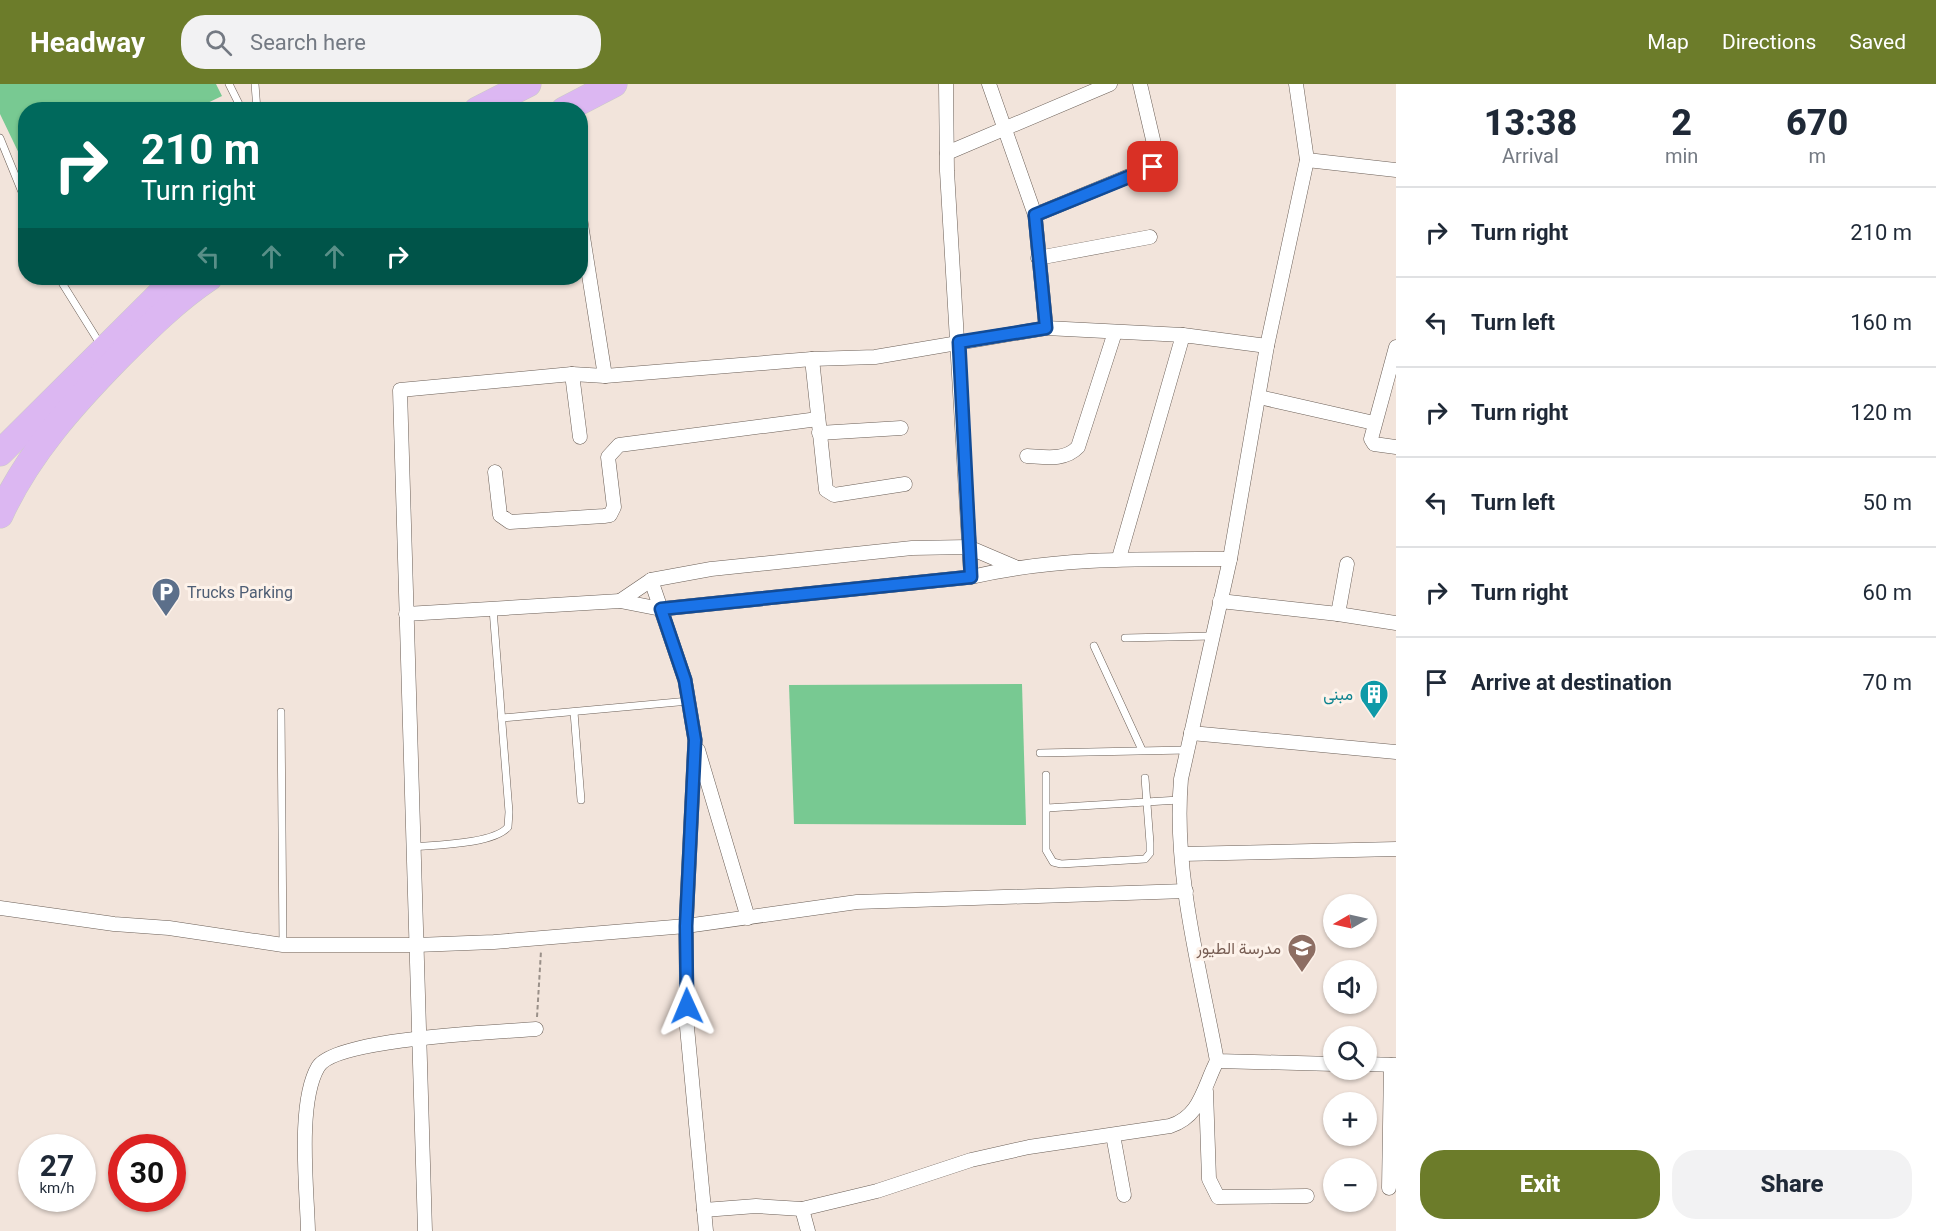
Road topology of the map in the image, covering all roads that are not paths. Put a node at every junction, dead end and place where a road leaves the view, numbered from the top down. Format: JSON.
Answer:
{"nodes":[{"id":1,"x":230,"y":84,"type":"edge"},
{"id":2,"x":255,"y":84,"type":"edge"},
{"id":3,"x":528,"y":84,"type":"edge"},
{"id":4,"x":614,"y":84,"type":"edge"},
{"id":5,"x":989,"y":84,"type":"edge"},
{"id":6,"x":1110,"y":84,"type":"edge"},
{"id":7,"x":1140,"y":84,"type":"edge"},
{"id":8,"x":1296,"y":84,"type":"edge"},
{"id":9,"x":950,"y":86,"type":"edge"},
{"id":10,"x":238,"y":102,"type":"edge"},
{"id":11,"x":256,"y":102,"type":"edge"},
{"id":12,"x":493,"y":102,"type":"edge"},
{"id":13,"x":579,"y":102,"type":"edge"},
{"id":14,"x":1006,"y":130,"type":"junction"},
{"id":15,"x":0,"y":138,"type":"edge"},
{"id":16,"x":947,"y":153,"type":"junction"},
{"id":17,"x":1307,"y":160,"type":"junction"},
{"id":18,"x":1396,"y":170,"type":"edge"},
{"id":19,"x":18,"y":182,"type":"edge"},
{"id":20,"x":1035,"y":215,"type":"junction"},
{"id":21,"x":1150,"y":237,"type":"dead end"},
{"id":22,"x":1038,"y":258,"type":"junction"},
{"id":23,"x":588,"y":269,"type":"edge"},
{"id":24,"x":63,"y":285,"type":"edge"},
{"id":25,"x":169,"y":285,"type":"edge"},
{"id":26,"x":198,"y":285,"type":"edge"},
{"id":27,"x":1046,"y":328,"type":"junction"},
{"id":28,"x":1115,"y":332,"type":"junction"},
{"id":29,"x":1183,"y":335,"type":"junction"},
{"id":30,"x":959,"y":342,"type":"junction"},
{"id":31,"x":1267,"y":346,"type":"junction"},
{"id":32,"x":1396,"y":347,"type":"edge"},
{"id":33,"x":103,"y":349,"type":"junction"},
{"id":34,"x":812,"y":359,"type":"junction"},
{"id":35,"x":572,"y":374,"type":"junction"},
{"id":36,"x":605,"y":376,"type":"junction"},
{"id":37,"x":1259,"y":397,"type":"junction"},
{"id":38,"x":1374,"y":423,"type":"junction"},
{"id":39,"x":819,"y":426,"type":"junction"},
{"id":40,"x":901,"y":428,"type":"dead end"},
{"id":41,"x":580,"y":437,"type":"dead end"},
{"id":42,"x":1396,"y":447,"type":"edge"},
{"id":43,"x":0,"y":453,"type":"edge"},
{"id":44,"x":1027,"y":456,"type":"dead end"},
{"id":45,"x":495,"y":472,"type":"dead end"},
{"id":46,"x":904,"y":484,"type":"dead end"},
{"id":47,"x":0,"y":515,"type":"edge"},
{"id":48,"x":968,"y":547,"type":"junction"},
{"id":49,"x":1119,"y":558,"type":"junction"},
{"id":50,"x":1230,"y":559,"type":"junction"},
{"id":51,"x":1347,"y":564,"type":"dead end"},
{"id":52,"x":1015,"y":567,"type":"junction"},
{"id":53,"x":971,"y":577,"type":"junction"},
{"id":54,"x":651,"y":580,"type":"junction"},
{"id":55,"x":620,"y":601,"type":"junction"},
{"id":56,"x":1221,"y":601,"type":"junction"},
{"id":57,"x":493,"y":609,"type":"junction"},
{"id":58,"x":661,"y":609,"type":"junction"},
{"id":59,"x":406,"y":614,"type":"junction"},
{"id":60,"x":1338,"y":614,"type":"junction"},
{"id":61,"x":1396,"y":623,"type":"edge"},
{"id":62,"x":1213,"y":636,"type":"junction"},
{"id":63,"x":1125,"y":638,"type":"dead end"},
{"id":64,"x":1094,"y":646,"type":"dead end"},
{"id":65,"x":688,"y":701,"type":"junction"},
{"id":66,"x":281,"y":712,"type":"dead end"},
{"id":67,"x":574,"y":712,"type":"junction"},
{"id":68,"x":502,"y":718,"type":"junction"},
{"id":69,"x":1191,"y":732,"type":"junction"},
{"id":70,"x":695,"y":740,"type":"junction"},
{"id":71,"x":1142,"y":750,"type":"junction"},
{"id":72,"x":1187,"y":750,"type":"junction"},
{"id":73,"x":1396,"y":752,"type":"edge"},
{"id":74,"x":1040,"y":753,"type":"dead end"},
{"id":75,"x":1046,"y":775,"type":"dead end"},
{"id":76,"x":1145,"y":778,"type":"dead end"},
{"id":77,"x":581,"y":800,"type":"dead end"},
{"id":78,"x":1179,"y":800,"type":"junction"},
{"id":79,"x":1148,"y":802,"type":"junction"},
{"id":80,"x":1047,"y":808,"type":"junction"},
{"id":81,"x":413,"y":847,"type":"junction"},
{"id":82,"x":1396,"y":849,"type":"edge"},
{"id":83,"x":1182,"y":854,"type":"junction"},
{"id":84,"x":1186,"y":891,"type":"junction"},
{"id":85,"x":0,"y":908,"type":"edge"},
{"id":86,"x":748,"y":918,"type":"junction"},
{"id":87,"x":686,"y":926,"type":"junction"},
{"id":88,"x":283,"y":945,"type":"junction"},
{"id":89,"x":416,"y":945,"type":"junction"},
{"id":90,"x":536,"y":1029,"type":"road end"},
{"id":91,"x":419,"y":1037,"type":"junction"},
{"id":92,"x":1217,"y":1061,"type":"junction"},
{"id":93,"x":1323,"y":1064,"type":"edge"},
{"id":94,"x":1377,"y":1064,"type":"edge"},
{"id":95,"x":1393,"y":1065,"type":"edge"},
{"id":96,"x":1205,"y":1083,"type":"junction"},
{"id":97,"x":1113,"y":1135,"type":"junction"},
{"id":98,"x":1389,"y":1188,"type":"dead end"},
{"id":99,"x":1124,"y":1195,"type":"dead end"},
{"id":100,"x":1306,"y":1196,"type":"dead end"},
{"id":101,"x":802,"y":1209,"type":"junction"},
{"id":102,"x":704,"y":1210,"type":"junction"},
{"id":103,"x":308,"y":1231,"type":"edge"},
{"id":104,"x":425,"y":1231,"type":"edge"},
{"id":105,"x":706,"y":1231,"type":"edge"},
{"id":106,"x":808,"y":1231,"type":"edge"}],
"edges":[{"from":1,"to":10,"type":"lane"},
{"from":2,"to":11,"type":"lane"},
{"from":3,"to":12,"type":"highway"},
{"from":4,"to":13,"type":"highway"},
{"from":5,"to":14,"type":"street"},
{"from":6,"to":14,"type":"street"},
{"from":7,"to":20,"type":"street"},
{"from":8,"to":17,"type":"street"},
{"from":9,"to":16,"type":"street"},
{"from":14,"to":16,"type":"street"},
{"from":14,"to":20,"type":"street"},
{"from":15,"to":19,"type":"lane"},
{"from":16,"to":30,"type":"street"},
{"from":17,"to":18,"type":"street"},
{"from":17,"to":31,"type":"street"},
{"from":20,"to":22,"type":"street"},
{"from":21,"to":22,"type":"street"},
{"from":22,"to":27,"type":"street"},
{"from":23,"to":36,"type":"street"},
{"from":24,"to":33,"type":"lane"},
{"from":25,"to":33,"type":"highway"},
{"from":26,"to":47,"type":"highway"},
{"from":27,"to":28,"type":"street"},
{"from":27,"to":30,"type":"street"},
{"from":28,"to":29,"type":"street"},
{"from":28,"to":44,"type":"street"},
{"from":29,"to":31,"type":"street"},
{"from":29,"to":49,"type":"street"},
{"from":30,"to":34,"type":"street"},
{"from":30,"to":48,"type":"street"},
{"from":31,"to":37,"type":"street"},
{"from":32,"to":38,"type":"street"},
{"from":33,"to":43,"type":"highway"},
{"from":34,"to":36,"type":"street"},
{"from":34,"to":39,"type":"street"},
{"from":35,"to":36,"type":"street"},
{"from":35,"to":41,"type":"street"},
{"from":35,"to":59,"type":"street"},
{"from":37,"to":38,"type":"street"},
{"from":37,"to":50,"type":"street"},
{"from":38,"to":42,"type":"street"},
{"from":39,"to":40,"type":"street"},
{"from":39,"to":45,"type":"street"},
{"from":39,"to":46,"type":"street"},
{"from":48,"to":52,"type":"street"},
{"from":48,"to":53,"type":"street"},
{"from":48,"to":54,"type":"street"},
{"from":49,"to":50,"type":"street"},
{"from":49,"to":52,"type":"street"},
{"from":50,"to":56,"type":"street"},
{"from":51,"to":60,"type":"street"},
{"from":52,"to":53,"type":"street"},
{"from":53,"to":58,"type":"street"},
{"from":54,"to":55,"type":"street"},
{"from":54,"to":58,"type":"street"},
{"from":55,"to":57,"type":"street"},
{"from":55,"to":58,"type":"street"},
{"from":56,"to":60,"type":"street"},
{"from":56,"to":62,"type":"street"},
{"from":57,"to":59,"type":"street"},
{"from":57,"to":68,"type":"lane"},
{"from":58,"to":65,"type":"street"},
{"from":59,"to":81,"type":"street"},
{"from":60,"to":61,"type":"street"},
{"from":62,"to":63,"type":"lane"},
{"from":62,"to":69,"type":"street"},
{"from":64,"to":71,"type":"lane"},
{"from":65,"to":67,"type":"lane"},
{"from":65,"to":70,"type":"street"},
{"from":66,"to":88,"type":"lane"},
{"from":67,"to":68,"type":"lane"},
{"from":67,"to":77,"type":"lane"},
{"from":68,"to":81,"type":"lane"},
{"from":69,"to":72,"type":"street"},
{"from":69,"to":73,"type":"street"},
{"from":70,"to":86,"type":"street"},
{"from":70,"to":87,"type":"street"},
{"from":71,"to":72,"type":"lane"},
{"from":71,"to":74,"type":"lane"},
{"from":72,"to":78,"type":"street"},
{"from":75,"to":80,"type":"lane"},
{"from":76,"to":79,"type":"lane"},
{"from":78,"to":79,"type":"lane"},
{"from":78,"to":83,"type":"street"},
{"from":79,"to":80,"type":"lane"},
{"from":79,"to":80,"type":"lane"},
{"from":81,"to":89,"type":"street"},
{"from":82,"to":83,"type":"street"},
{"from":83,"to":84,"type":"street"},
{"from":84,"to":86,"type":"street"},
{"from":84,"to":92,"type":"street"},
{"from":85,"to":88,"type":"street"},
{"from":86,"to":87,"type":"street"},
{"from":87,"to":89,"type":"street"},
{"from":87,"to":102,"type":"street"},
{"from":88,"to":89,"type":"street"},
{"from":89,"to":91,"type":"street"},
{"from":90,"to":91,"type":"street"},
{"from":91,"to":103,"type":"street"},
{"from":91,"to":104,"type":"street"},
{"from":92,"to":93,"type":"street"},
{"from":92,"to":96,"type":"street"},
{"from":94,"to":95,"type":"street"},
{"from":95,"to":98,"type":"street"},
{"from":96,"to":97,"type":"street"},
{"from":96,"to":100,"type":"street"},
{"from":97,"to":99,"type":"street"},
{"from":97,"to":101,"type":"street"},
{"from":101,"to":102,"type":"street"},
{"from":101,"to":106,"type":"street"},
{"from":102,"to":105,"type":"street"}]}
